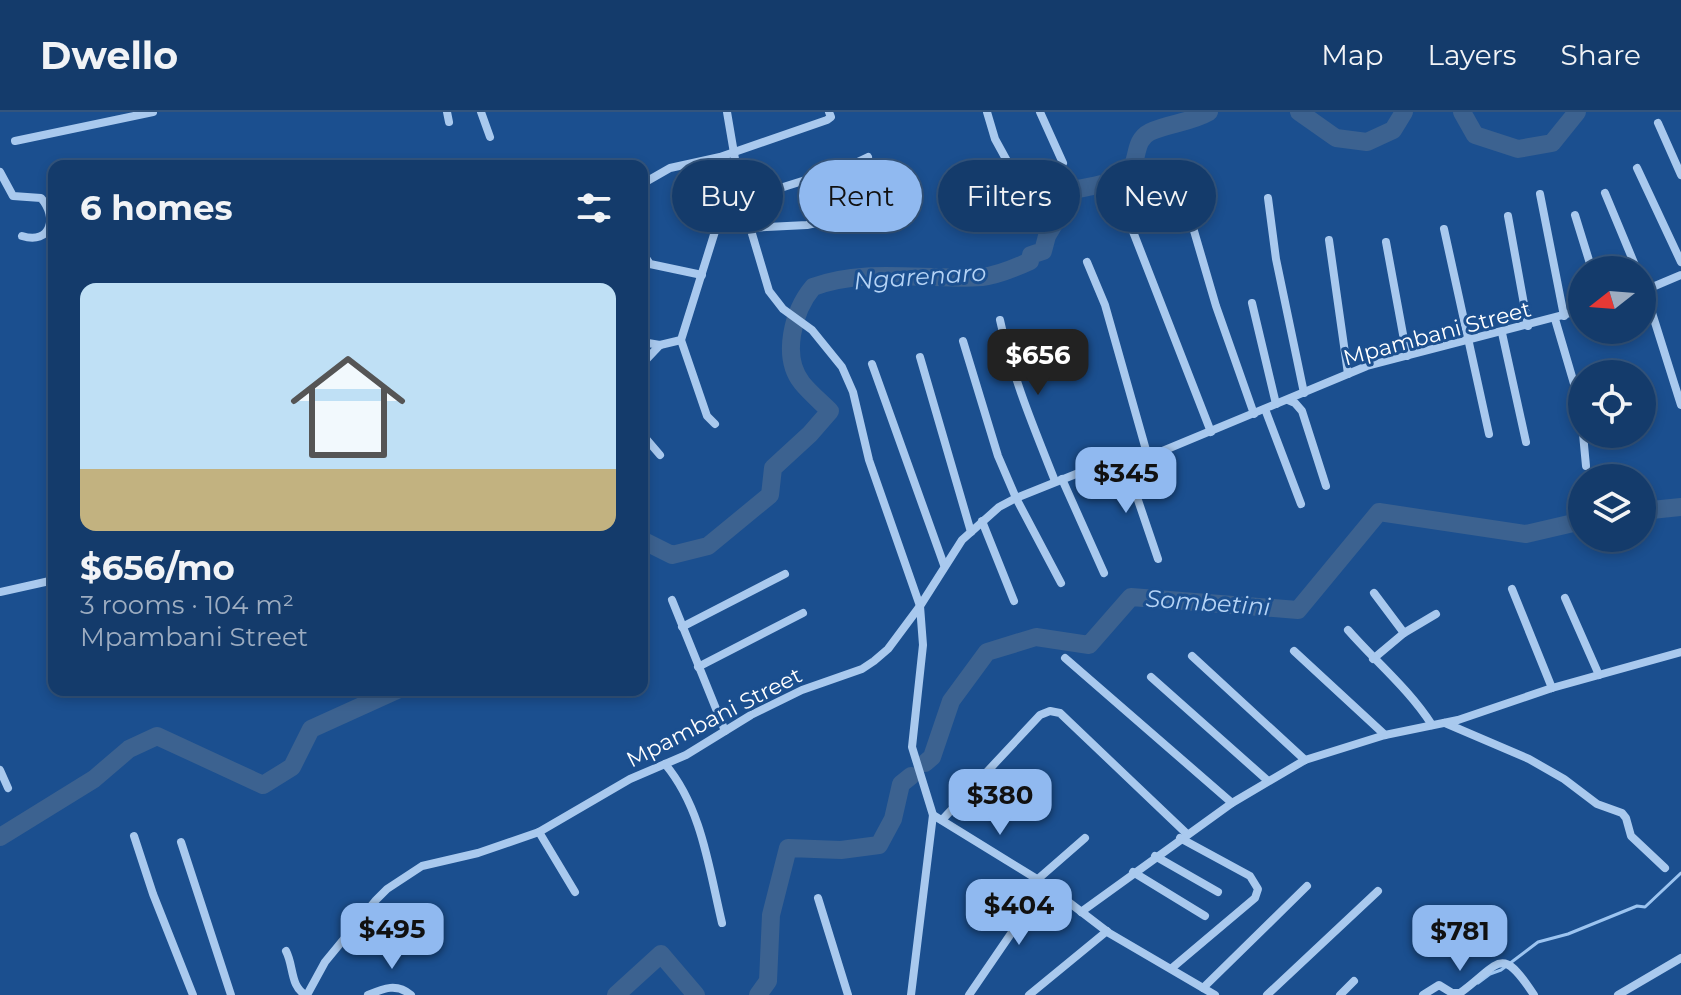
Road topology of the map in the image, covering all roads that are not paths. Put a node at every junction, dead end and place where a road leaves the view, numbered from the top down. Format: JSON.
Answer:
{"nodes":[{"id":1,"x":153,"y":112,"type":"edge"},
{"id":2,"x":481,"y":112,"type":"edge"},
{"id":3,"x":727,"y":112,"type":"edge"},
{"id":4,"x":829,"y":112,"type":"edge"},
{"id":5,"x":987,"y":112,"type":"edge"},
{"id":6,"x":1040,"y":112,"type":"edge"},
{"id":7,"x":1658,"y":123,"type":"dead end"},
{"id":8,"x":490,"y":137,"type":"dead end"},
{"id":9,"x":15,"y":141,"type":"dead end"},
{"id":10,"x":733,"y":152,"type":"junction"},
{"id":11,"x":868,"y":157,"type":"dead end"},
{"id":12,"x":734,"y":160,"type":"edge"},
{"id":13,"x":1007,"y":160,"type":"edge"},
{"id":14,"x":1062,"y":160,"type":"edge"},
{"id":15,"x":1637,"y":168,"type":"dead end"},
{"id":16,"x":0,"y":172,"type":"edge"},
{"id":17,"x":1681,"y":175,"type":"edge"},
{"id":18,"x":648,"y":181,"type":"edge"},
{"id":19,"x":783,"y":187,"type":"edge"},
{"id":20,"x":1605,"y":193,"type":"dead end"},
{"id":21,"x":1540,"y":194,"type":"dead end"},
{"id":22,"x":1268,"y":198,"type":"dead end"},
{"id":23,"x":48,"y":209,"type":"edge"},
{"id":24,"x":1575,"y":215,"type":"dead end"},
{"id":25,"x":1508,"y":216,"type":"dead end"},
{"id":26,"x":1444,"y":229,"type":"dead end"},
{"id":27,"x":48,"y":230,"type":"edge"},
{"id":28,"x":715,"y":232,"type":"edge"},
{"id":29,"x":749,"y":232,"type":"edge"},
{"id":30,"x":1133,"y":232,"type":"edge"},
{"id":31,"x":1194,"y":232,"type":"edge"},
{"id":32,"x":22,"y":236,"type":"dead end"},
{"id":33,"x":1329,"y":240,"type":"dead end"},
{"id":34,"x":1386,"y":242,"type":"dead end"},
{"id":35,"x":1588,"y":256,"type":"edge"},
{"id":36,"x":1631,"y":256,"type":"edge"},
{"id":37,"x":648,"y":261,"type":"edge"},
{"id":38,"x":1087,"y":262,"type":"dead end"},
{"id":39,"x":1681,"y":262,"type":"edge"},
{"id":40,"x":702,"y":275,"type":"junction"},
{"id":41,"x":1681,"y":275,"type":"edge"},
{"id":42,"x":1656,"y":283,"type":"edge"},
{"id":43,"x":1252,"y":303,"type":"dead end"},
{"id":44,"x":1568,"y":314,"type":"edge"},
{"id":45,"x":1560,"y":317,"type":"junction"},
{"id":46,"x":1000,"y":320,"type":"dead end"},
{"id":47,"x":1528,"y":326,"type":"junction"},
{"id":48,"x":1656,"y":327,"type":"edge"},
{"id":49,"x":1502,"y":333,"type":"junction"},
{"id":50,"x":681,"y":340,"type":"junction"},
{"id":51,"x":1470,"y":340,"type":"junction"},
{"id":52,"x":963,"y":341,"type":"dead end"},
{"id":53,"x":648,"y":343,"type":"edge"},
{"id":54,"x":660,"y":345,"type":"junction"},
{"id":55,"x":1407,"y":356,"type":"junction"},
{"id":56,"x":920,"y":357,"type":"dead end"},
{"id":57,"x":648,"y":358,"type":"edge"},
{"id":58,"x":1569,"y":360,"type":"edge"},
{"id":59,"x":872,"y":364,"type":"dead end"},
{"id":60,"x":1348,"y":374,"type":"junction"},
{"id":61,"x":1304,"y":393,"type":"junction"},
{"id":62,"x":1287,"y":400,"type":"junction"},
{"id":63,"x":1276,"y":404,"type":"junction"},
{"id":64,"x":1681,"y":405,"type":"edge"},
{"id":65,"x":1265,"y":409,"type":"junction"},
{"id":66,"x":1254,"y":414,"type":"junction"},
{"id":67,"x":715,"y":424,"type":"dead end"},
{"id":68,"x":1211,"y":432,"type":"junction"},
{"id":69,"x":1489,"y":434,"type":"dead end"},
{"id":70,"x":648,"y":441,"type":"edge"},
{"id":71,"x":1526,"y":442,"type":"dead end"},
{"id":72,"x":660,"y":455,"type":"dead end"},
{"id":73,"x":1148,"y":457,"type":"junction"},
{"id":74,"x":1125,"y":462,"type":"junction"},
{"id":75,"x":1058,"y":480,"type":"junction"},
{"id":76,"x":1326,"y":486,"type":"dead end"},
{"id":77,"x":1016,"y":498,"type":"junction"},
{"id":78,"x":1301,"y":504,"type":"dead end"},
{"id":79,"x":982,"y":521,"type":"junction"},
{"id":80,"x":971,"y":532,"type":"junction"},
{"id":81,"x":1158,"y":559,"type":"dead end"},
{"id":82,"x":944,"y":565,"type":"junction"},
{"id":83,"x":1104,"y":573,"type":"dead end"},
{"id":84,"x":785,"y":574,"type":"dead end"},
{"id":85,"x":48,"y":581,"type":"edge"},
{"id":86,"x":1061,"y":583,"type":"dead end"},
{"id":87,"x":1512,"y":589,"type":"dead end"},
{"id":88,"x":0,"y":592,"type":"edge"},
{"id":89,"x":1374,"y":593,"type":"dead end"},
{"id":90,"x":1565,"y":598,"type":"dead end"},
{"id":91,"x":672,"y":600,"type":"dead end"},
{"id":92,"x":1014,"y":601,"type":"dead end"},
{"id":93,"x":920,"y":606,"type":"junction"},
{"id":94,"x":803,"y":613,"type":"dead end"},
{"id":95,"x":1436,"y":614,"type":"dead end"},
{"id":96,"x":682,"y":627,"type":"junction"},
{"id":97,"x":1348,"y":630,"type":"dead end"},
{"id":98,"x":1404,"y":633,"type":"junction"},
{"id":99,"x":1294,"y":651,"type":"dead end"},
{"id":100,"x":1681,"y":652,"type":"edge"},
{"id":101,"x":1192,"y":656,"type":"dead end"},
{"id":102,"x":1065,"y":658,"type":"dead end"},
{"id":103,"x":1373,"y":659,"type":"junction"},
{"id":104,"x":698,"y":667,"type":"junction"},
{"id":105,"x":1599,"y":675,"type":"junction"},
{"id":106,"x":1151,"y":677,"type":"dead end"},
{"id":107,"x":1552,"y":688,"type":"junction"},
{"id":108,"x":1444,"y":723,"type":"junction"},
{"id":109,"x":1432,"y":725,"type":"junction"},
{"id":110,"x":725,"y":731,"type":"junction"},
{"id":111,"x":1385,"y":735,"type":"junction"},
{"id":112,"x":1305,"y":760,"type":"junction"},
{"id":113,"x":665,"y":764,"type":"junction"},
{"id":114,"x":0,"y":770,"type":"edge"},
{"id":115,"x":1267,"y":780,"type":"junction"},
{"id":116,"x":8,"y":788,"type":"dead end"},
{"id":117,"x":1232,"y":803,"type":"junction"},
{"id":118,"x":937,"y":817,"type":"junction"},
{"id":119,"x":539,"y":832,"type":"junction"},
{"id":120,"x":134,"y":836,"type":"dead end"},
{"id":121,"x":1183,"y":836,"type":"junction"},
{"id":122,"x":1085,"y":838,"type":"dead end"},
{"id":123,"x":181,"y":842,"type":"dead end"},
{"id":124,"x":1155,"y":856,"type":"junction"},
{"id":125,"x":1665,"y":868,"type":"dead end"},
{"id":126,"x":1133,"y":872,"type":"junction"},
{"id":127,"x":1041,"y":882,"type":"junction"},
{"id":128,"x":1307,"y":886,"type":"dead end"},
{"id":129,"x":1378,"y":891,"type":"dead end"},
{"id":130,"x":575,"y":892,"type":"dead end"},
{"id":131,"x":1218,"y":892,"type":"dead end"},
{"id":132,"x":818,"y":898,"type":"dead end"},
{"id":133,"x":1081,"y":912,"type":"junction"},
{"id":134,"x":1205,"y":916,"type":"dead end"},
{"id":135,"x":722,"y":923,"type":"dead end"},
{"id":136,"x":1107,"y":931,"type":"junction"},
{"id":137,"x":286,"y":951,"type":"dead end"},
{"id":138,"x":1681,"y":958,"type":"edge"},
{"id":139,"x":1172,"y":968,"type":"junction"},
{"id":140,"x":1354,"y":981,"type":"dead end"},
{"id":141,"x":1203,"y":988,"type":"junction"},
{"id":142,"x":193,"y":995,"type":"edge"},
{"id":143,"x":231,"y":995,"type":"edge"},
{"id":144,"x":307,"y":995,"type":"edge"},
{"id":145,"x":368,"y":995,"type":"edge"},
{"id":146,"x":411,"y":995,"type":"edge"},
{"id":147,"x":848,"y":995,"type":"edge"},
{"id":148,"x":911,"y":995,"type":"edge"},
{"id":149,"x":969,"y":995,"type":"edge"},
{"id":150,"x":1029,"y":995,"type":"edge"},
{"id":151,"x":1215,"y":995,"type":"edge"},
{"id":152,"x":1267,"y":995,"type":"edge"},
{"id":153,"x":1340,"y":995,"type":"edge"},
{"id":154,"x":1423,"y":995,"type":"edge"},
{"id":155,"x":1534,"y":995,"type":"edge"},
{"id":156,"x":1618,"y":995,"type":"edge"}],
"edges":[{"from":1,"to":9,"type":"street"},
{"from":2,"to":8,"type":"street"},
{"from":3,"to":10,"type":"street"},
{"from":4,"to":10,"type":"street"},
{"from":5,"to":13,"type":"street"},
{"from":6,"to":14,"type":"street"},
{"from":7,"to":17,"type":"street"},
{"from":10,"to":12,"type":"street"},
{"from":10,"to":18,"type":"street"},
{"from":11,"to":19,"type":"street"},
{"from":15,"to":39,"type":"street"},
{"from":16,"to":23,"type":"street"},
{"from":20,"to":36,"type":"street"},
{"from":21,"to":45,"type":"street"},
{"from":22,"to":61,"type":"street"},
{"from":24,"to":35,"type":"street"},
{"from":25,"to":47,"type":"street"},
{"from":26,"to":51,"type":"street"},
{"from":27,"to":32,"type":"street"},
{"from":28,"to":40,"type":"street"},
{"from":29,"to":93,"type":"street"},
{"from":30,"to":68,"type":"street"},
{"from":31,"to":66,"type":"street"},
{"from":33,"to":60,"type":"street"},
{"from":34,"to":55,"type":"street"},
{"from":37,"to":40,"type":"street"},
{"from":38,"to":73,"type":"street"},
{"from":40,"to":50,"type":"street"},
{"from":41,"to":42,"type":"street"},
{"from":43,"to":63,"type":"street"},
{"from":44,"to":45,"type":"street","name":"Mpambani Street"},
{"from":45,"to":47,"type":"street","name":"Mpambani Street"},
{"from":45,"to":58,"type":"street"},
{"from":46,"to":75,"type":"street"},
{"from":47,"to":49,"type":"street","name":"Mpambani Street"},
{"from":48,"to":64,"type":"street"},
{"from":49,"to":51,"type":"street","name":"Mpambani Street"},
{"from":49,"to":71,"type":"street"},
{"from":50,"to":54,"type":"street"},
{"from":50,"to":67,"type":"street"},
{"from":51,"to":55,"type":"street","name":"Mpambani Street"},
{"from":51,"to":69,"type":"street"},
{"from":52,"to":77,"type":"street"},
{"from":53,"to":54,"type":"street"},
{"from":54,"to":57,"type":"street"},
{"from":55,"to":60,"type":"street","name":"Mpambani Street"},
{"from":56,"to":80,"type":"street"},
{"from":59,"to":82,"type":"street"},
{"from":60,"to":61,"type":"street","name":"Mpambani Street"},
{"from":61,"to":62,"type":"street","name":"Mpambani Street"},
{"from":62,"to":63,"type":"street","name":"Mpambani Street"},
{"from":62,"to":76,"type":"street"},
{"from":63,"to":65,"type":"street","name":"Mpambani Street"},
{"from":65,"to":66,"type":"street","name":"Mpambani Street"},
{"from":65,"to":78,"type":"street"},
{"from":66,"to":68,"type":"street","name":"Mpambani Street"},
{"from":68,"to":73,"type":"street","name":"Mpambani Street"},
{"from":70,"to":72,"type":"street"},
{"from":73,"to":74,"type":"street","name":"Mpambani Street"},
{"from":74,"to":75,"type":"street","name":"Mpambani Street"},
{"from":74,"to":81,"type":"street"},
{"from":75,"to":77,"type":"street","name":"Mpambani Street"},
{"from":75,"to":83,"type":"street"},
{"from":77,"to":79,"type":"street","name":"Mpambani Street"},
{"from":77,"to":86,"type":"street"},
{"from":79,"to":80,"type":"street","name":"Mpambani Street"},
{"from":79,"to":92,"type":"street"},
{"from":80,"to":82,"type":"street","name":"Mpambani Street"},
{"from":82,"to":93,"type":"street","name":"Mpambani Street"},
{"from":84,"to":96,"type":"street"},
{"from":85,"to":88,"type":"street"},
{"from":87,"to":107,"type":"street"},
{"from":89,"to":98,"type":"street"},
{"from":90,"to":105,"type":"street"},
{"from":91,"to":96,"type":"street"},
{"from":93,"to":110,"type":"street","name":"Mpambani Street"},
{"from":93,"to":118,"type":"street"},
{"from":94,"to":104,"type":"street"},
{"from":95,"to":98,"type":"street"},
{"from":96,"to":104,"type":"street"},
{"from":97,"to":103,"type":"street"},
{"from":98,"to":103,"type":"street"},
{"from":99,"to":111,"type":"street"},
{"from":100,"to":105,"type":"street"},
{"from":101,"to":112,"type":"street"},
{"from":102,"to":117,"type":"street"},
{"from":103,"to":109,"type":"street"},
{"from":104,"to":110,"type":"street"},
{"from":105,"to":107,"type":"street"},
{"from":106,"to":115,"type":"street"},
{"from":107,"to":108,"type":"street"},
{"from":108,"to":109,"type":"street"},
{"from":108,"to":125,"type":"street"},
{"from":109,"to":111,"type":"street"},
{"from":110,"to":113,"type":"street","name":"Mpambani Street"},
{"from":111,"to":112,"type":"street"},
{"from":112,"to":115,"type":"street"},
{"from":113,"to":119,"type":"street","name":"Mpambani Street"},
{"from":113,"to":135,"type":"street"},
{"from":114,"to":116,"type":"street"},
{"from":115,"to":117,"type":"street"},
{"from":117,"to":121,"type":"street"},
{"from":118,"to":121,"type":"street"},
{"from":118,"to":127,"type":"street"},
{"from":118,"to":148,"type":"street"},
{"from":119,"to":130,"type":"street"},
{"from":119,"to":144,"type":"street","name":"Mpambani Street"},
{"from":120,"to":142,"type":"street"},
{"from":121,"to":124,"type":"street"},
{"from":121,"to":139,"type":"street"},
{"from":122,"to":127,"type":"street"},
{"from":123,"to":143,"type":"street"},
{"from":124,"to":126,"type":"street"},
{"from":124,"to":131,"type":"street"},
{"from":126,"to":133,"type":"street"},
{"from":126,"to":134,"type":"street"},
{"from":127,"to":133,"type":"street"},
{"from":127,"to":149,"type":"street"},
{"from":128,"to":141,"type":"street"},
{"from":129,"to":152,"type":"street"},
{"from":132,"to":147,"type":"street"},
{"from":133,"to":136,"type":"street"},
{"from":136,"to":139,"type":"street"},
{"from":136,"to":150,"type":"street"},
{"from":137,"to":144,"type":"street"},
{"from":138,"to":156,"type":"street"},
{"from":139,"to":141,"type":"street"},
{"from":140,"to":153,"type":"street"},
{"from":141,"to":151,"type":"street"},
{"from":145,"to":146,"type":"street"},
{"from":154,"to":155,"type":"street"}]}
